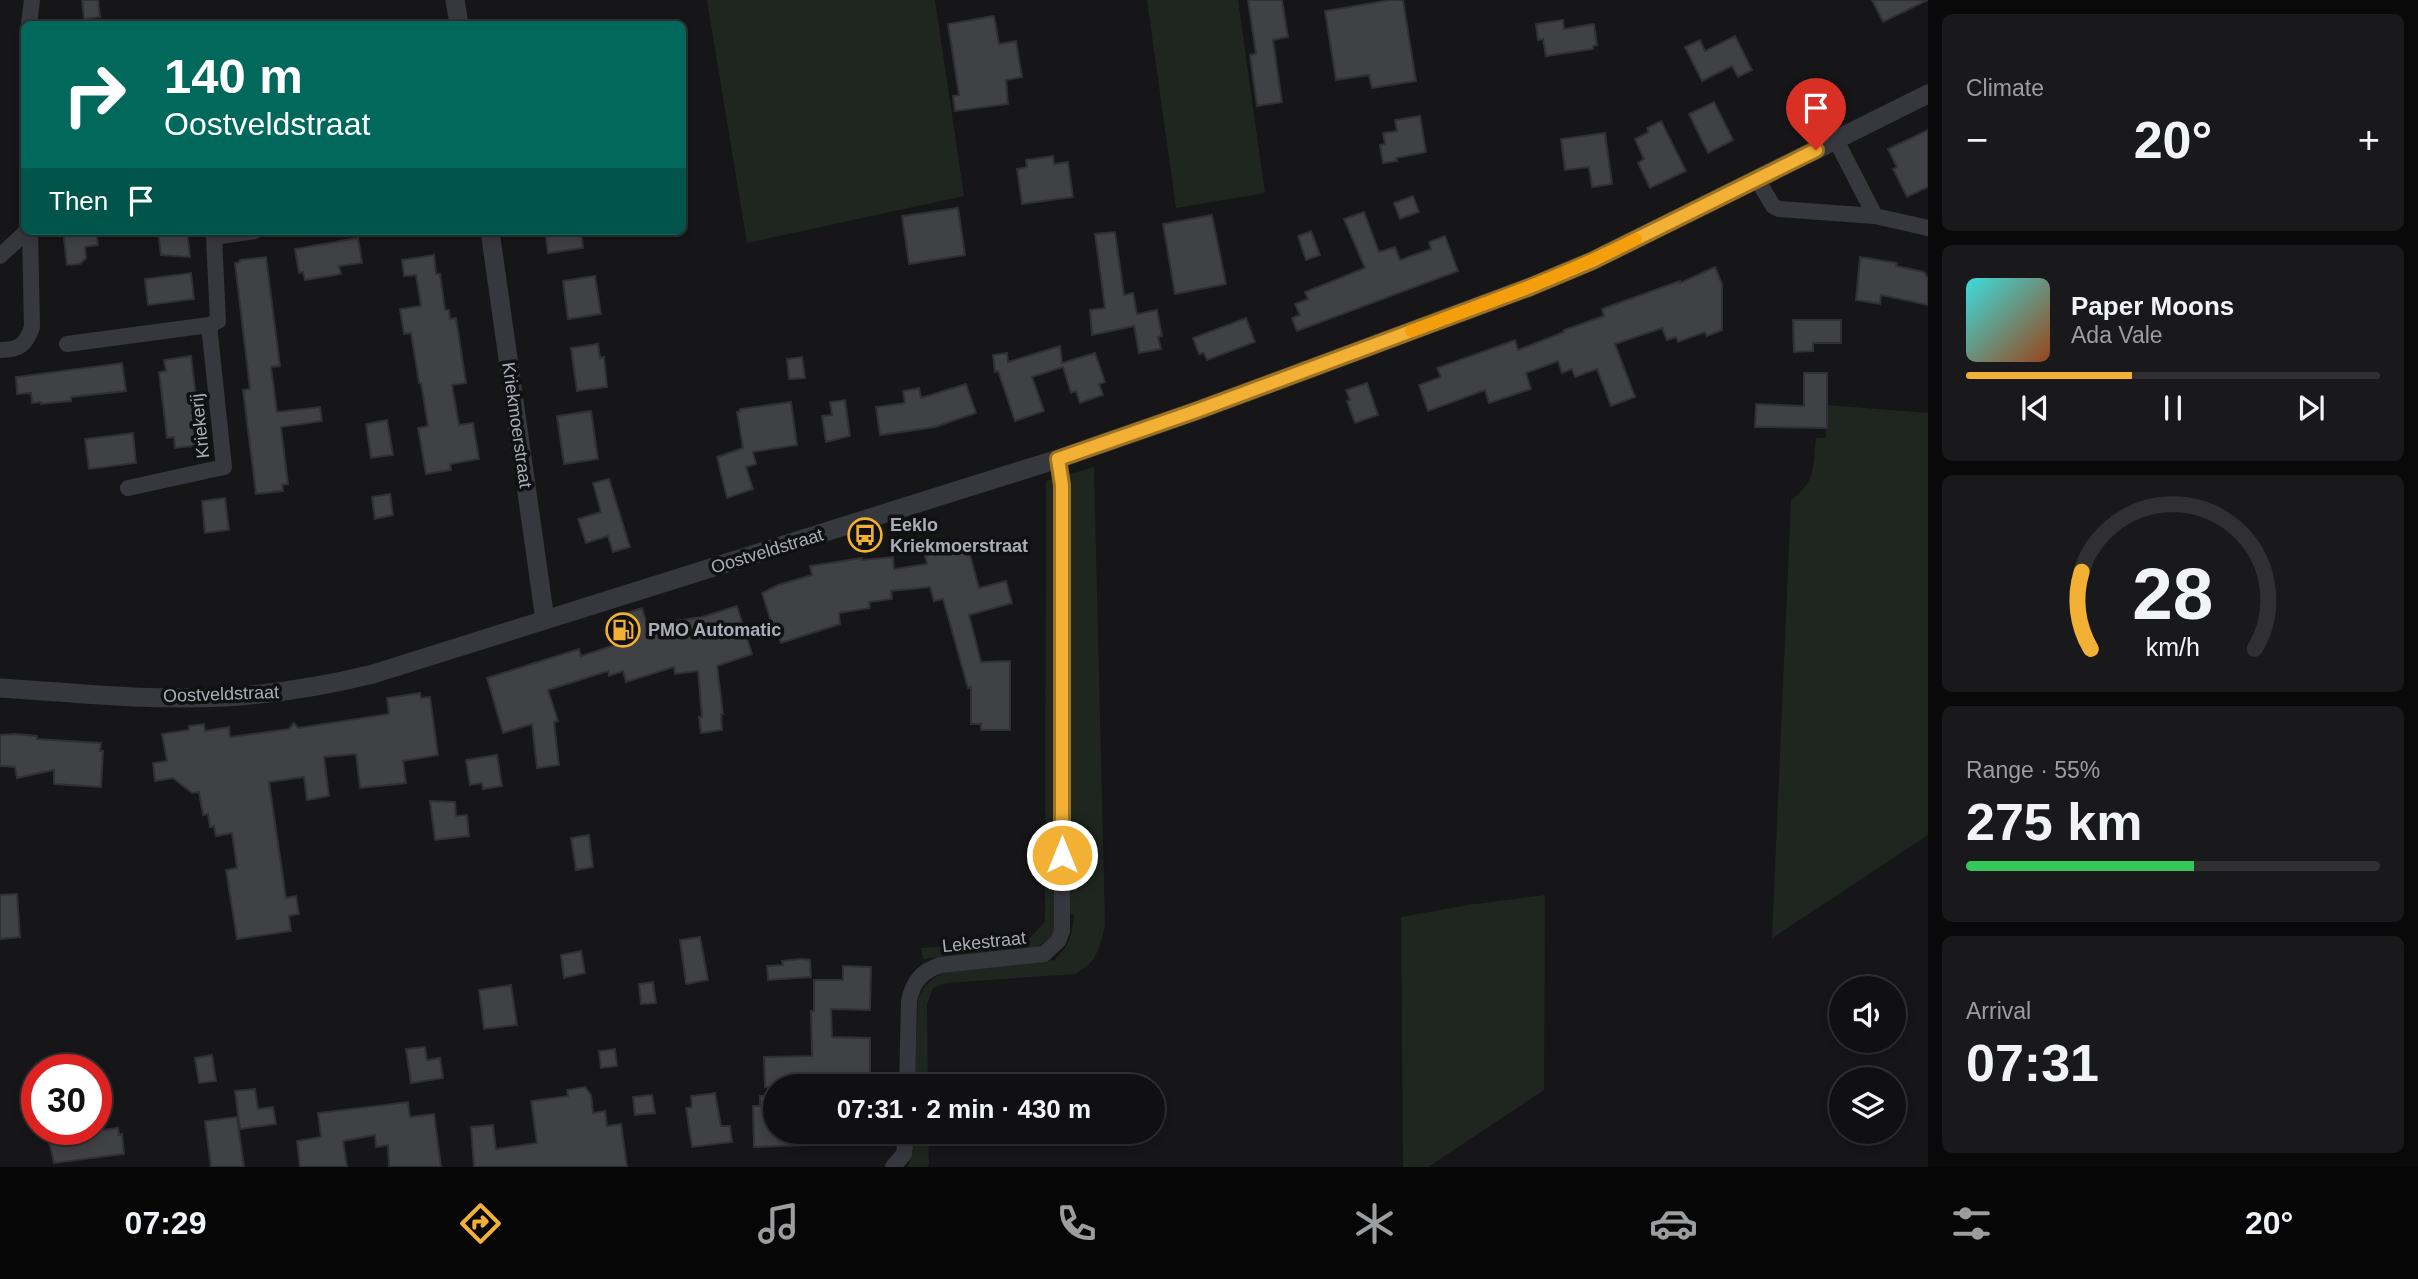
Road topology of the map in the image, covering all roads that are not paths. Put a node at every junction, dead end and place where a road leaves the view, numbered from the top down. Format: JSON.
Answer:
{"nodes":[{"id":1,"x":32,"y":0,"type":"edge"},
{"id":2,"x":455,"y":0,"type":"edge"},
{"id":3,"x":29,"y":21,"type":"edge"},
{"id":4,"x":458,"y":21,"type":"edge"},
{"id":5,"x":1928,"y":94,"type":"edge"},
{"id":6,"x":1836,"y":140,"type":"junction"},
{"id":7,"x":1757,"y":179,"type":"junction"},
{"id":8,"x":1875,"y":216,"type":"junction"},
{"id":9,"x":1928,"y":228,"type":"edge"},
{"id":10,"x":24,"y":235,"type":"edge"},
{"id":11,"x":29,"y":235,"type":"edge"},
{"id":12,"x":228,"y":235,"type":"edge"},
{"id":13,"x":491,"y":235,"type":"edge"},
{"id":14,"x":0,"y":256,"type":"edge"},
{"id":15,"x":209,"y":325,"type":"junction"},
{"id":16,"x":67,"y":344,"type":"dead end"},
{"id":17,"x":0,"y":350,"type":"edge"},
{"id":18,"x":1058,"y":459,"type":"junction"},
{"id":19,"x":128,"y":488,"type":"dead end"},
{"id":20,"x":545,"y":620,"type":"junction"},
{"id":21,"x":0,"y":688,"type":"edge"},
{"id":22,"x":907,"y":1074,"type":"edge"},
{"id":23,"x":905,"y":1144,"type":"edge"},
{"id":24,"x":893,"y":1167,"type":"edge"}],
"edges":[{"from":1,"to":3,"type":"street"},
{"from":2,"to":4,"type":"street"},
{"from":5,"to":6,"type":"street","name":"Oostveldstraat"},
{"from":6,"to":7,"type":"street","name":"Oostveldstraat"},
{"from":6,"to":8,"type":"street"},
{"from":7,"to":8,"type":"street"},
{"from":7,"to":18,"type":"street","name":"Oostveldstraat"},
{"from":8,"to":9,"type":"street"},
{"from":10,"to":14,"type":"street"},
{"from":11,"to":17,"type":"street"},
{"from":12,"to":15,"type":"street","name":"Kriekerij"},
{"from":13,"to":20,"type":"street","name":"Kriekmoerstraat"},
{"from":15,"to":16,"type":"street"},
{"from":15,"to":19,"type":"street","name":"Kriekerij"},
{"from":18,"to":20,"type":"street","name":"Oostveldstraat"},
{"from":18,"to":22,"type":"street","name":"Lekestraat"},
{"from":20,"to":21,"type":"street","name":"Oostveldstraat"},
{"from":23,"to":24,"type":"street"}]}
